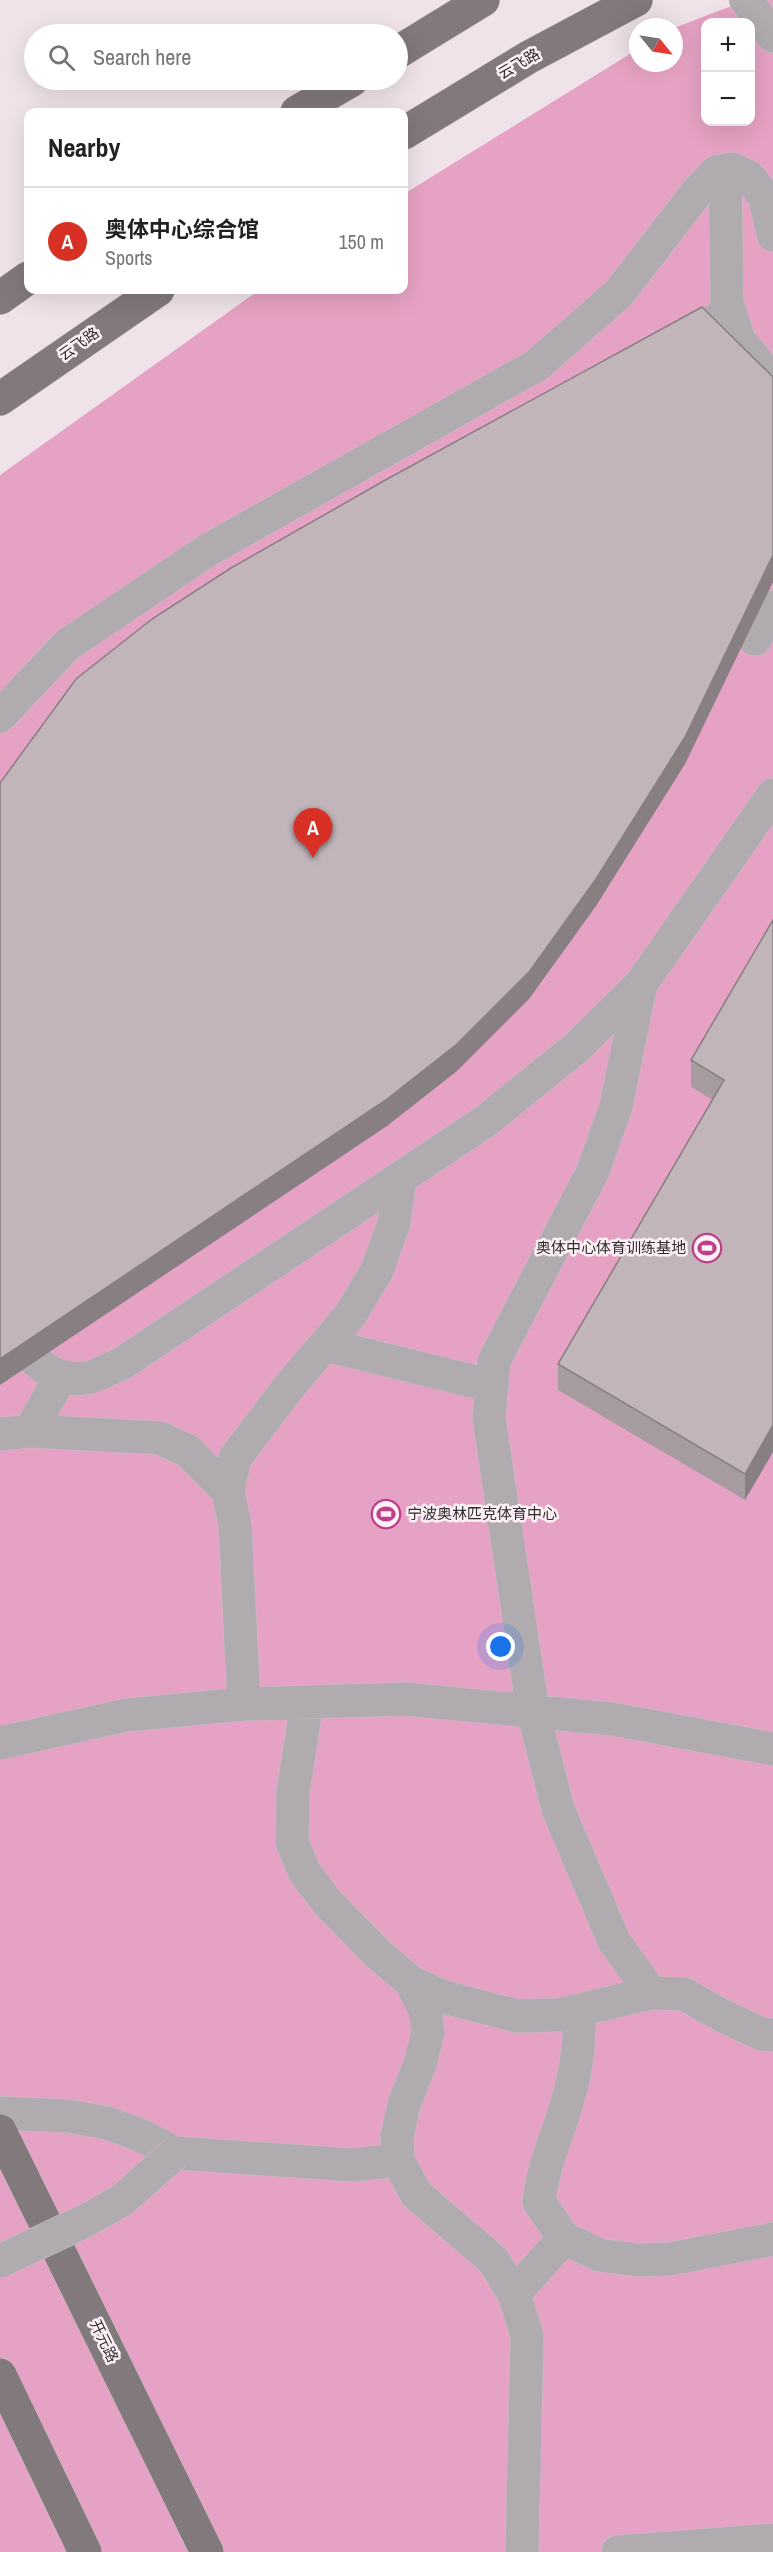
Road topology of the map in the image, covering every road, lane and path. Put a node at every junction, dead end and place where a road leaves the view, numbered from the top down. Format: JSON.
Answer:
{"nodes":[{"id":1,"x":483,"y":0,"type":"edge"},
{"id":2,"x":636,"y":0,"type":"edge"},
{"id":3,"x":746,"y":0,"type":"edge"},
{"id":4,"x":773,"y":36,"type":"edge"},
{"id":5,"x":408,"y":46,"type":"edge"},
{"id":6,"x":335,"y":90,"type":"edge"},
{"id":7,"x":304,"y":108,"type":"edge"},
{"id":8,"x":408,"y":131,"type":"edge"},
{"id":9,"x":725,"y":171,"type":"junction"},
{"id":10,"x":773,"y":235,"type":"edge"},
{"id":11,"x":24,"y":281,"type":"edge"},
{"id":12,"x":152,"y":294,"type":"edge"},
{"id":13,"x":0,"y":298,"type":"edge"},
{"id":14,"x":730,"y":312,"type":"junction"},
{"id":15,"x":650,"y":356,"type":"edge"},
{"id":16,"x":773,"y":381,"type":"edge"},
{"id":17,"x":0,"y":399,"type":"edge"},
{"id":18,"x":773,"y":607,"type":"edge"},
{"id":19,"x":755,"y":639,"type":"dead end"},
{"id":20,"x":0,"y":716,"type":"edge"},
{"id":21,"x":773,"y":795,"type":"edge"},
{"id":22,"x":641,"y":984,"type":"junction"},
{"id":23,"x":400,"y":1178,"type":"junction"},
{"id":24,"x":0,"y":1321,"type":"edge"},
{"id":25,"x":326,"y":1345,"type":"junction"},
{"id":26,"x":60,"y":1378,"type":"junction"},
{"id":27,"x":492,"y":1386,"type":"junction"},
{"id":28,"x":15,"y":1433,"type":"edge"},
{"id":29,"x":228,"y":1491,"type":"junction"},
{"id":30,"x":307,"y":1702,"type":"junction"},
{"id":31,"x":244,"y":1704,"type":"junction"},
{"id":32,"x":533,"y":1711,"type":"junction"},
{"id":33,"x":0,"y":1743,"type":"edge"},
{"id":34,"x":773,"y":1749,"type":"edge"},
{"id":35,"x":411,"y":1982,"type":"junction"},
{"id":36,"x":651,"y":1993,"type":"junction"},
{"id":37,"x":579,"y":2010,"type":"junction"},
{"id":38,"x":773,"y":2035,"type":"edge"},
{"id":39,"x":0,"y":2113,"type":"edge"},
{"id":40,"x":0,"y":2131,"type":"edge"},
{"id":41,"x":176,"y":2153,"type":"junction"},
{"id":42,"x":398,"y":2160,"type":"junction"},
{"id":43,"x":564,"y":2238,"type":"junction"},
{"id":44,"x":773,"y":2239,"type":"edge"},
{"id":45,"x":0,"y":2262,"type":"edge"},
{"id":46,"x":514,"y":2294,"type":"junction"},
{"id":47,"x":0,"y":2375,"type":"edge"},
{"id":48,"x":773,"y":2540,"type":"edge"},
{"id":49,"x":85,"y":2552,"type":"edge"},
{"id":50,"x":207,"y":2552,"type":"edge"},
{"id":51,"x":522,"y":2552,"type":"edge"},
{"id":52,"x":618,"y":2552,"type":"edge"}],
"edges":[{"from":1,"to":5,"type":"main road"},
{"from":2,"to":8,"type":"main road","name":"云飞路"},
{"from":3,"to":4,"type":"street"},
{"from":6,"to":7,"type":"main road"},
{"from":9,"to":10,"type":"street"},
{"from":9,"to":14,"type":"street"},
{"from":9,"to":20,"type":"street"},
{"from":11,"to":13,"type":"main road"},
{"from":12,"to":17,"type":"main road","name":"云飞路"},
{"from":14,"to":15,"type":"street"},
{"from":14,"to":16,"type":"street"},
{"from":18,"to":19,"type":"street"},
{"from":21,"to":22,"type":"street"},
{"from":22,"to":23,"type":"street"},
{"from":22,"to":27,"type":"street"},
{"from":23,"to":25,"type":"street"},
{"from":23,"to":26,"type":"street"},
{"from":24,"to":26,"type":"street"},
{"from":25,"to":27,"type":"street"},
{"from":25,"to":29,"type":"street"},
{"from":26,"to":28,"type":"street"},
{"from":27,"to":32,"type":"street"},
{"from":28,"to":29,"type":"street"},
{"from":29,"to":31,"type":"street"},
{"from":30,"to":31,"type":"street"},
{"from":30,"to":32,"type":"street"},
{"from":30,"to":35,"type":"street"},
{"from":31,"to":33,"type":"street"},
{"from":32,"to":34,"type":"street"},
{"from":32,"to":36,"type":"street"},
{"from":35,"to":37,"type":"street"},
{"from":35,"to":42,"type":"street"},
{"from":36,"to":37,"type":"street"},
{"from":36,"to":38,"type":"street"},
{"from":37,"to":43,"type":"street"},
{"from":39,"to":41,"type":"street"},
{"from":40,"to":50,"type":"main road","name":"开元路"},
{"from":41,"to":42,"type":"street"},
{"from":41,"to":45,"type":"street","bridge":true},
{"from":42,"to":46,"type":"street"},
{"from":43,"to":44,"type":"street"},
{"from":43,"to":46,"type":"street"},
{"from":46,"to":51,"type":"street"},
{"from":47,"to":49,"type":"main road"},
{"from":48,"to":52,"type":"street"}]}
